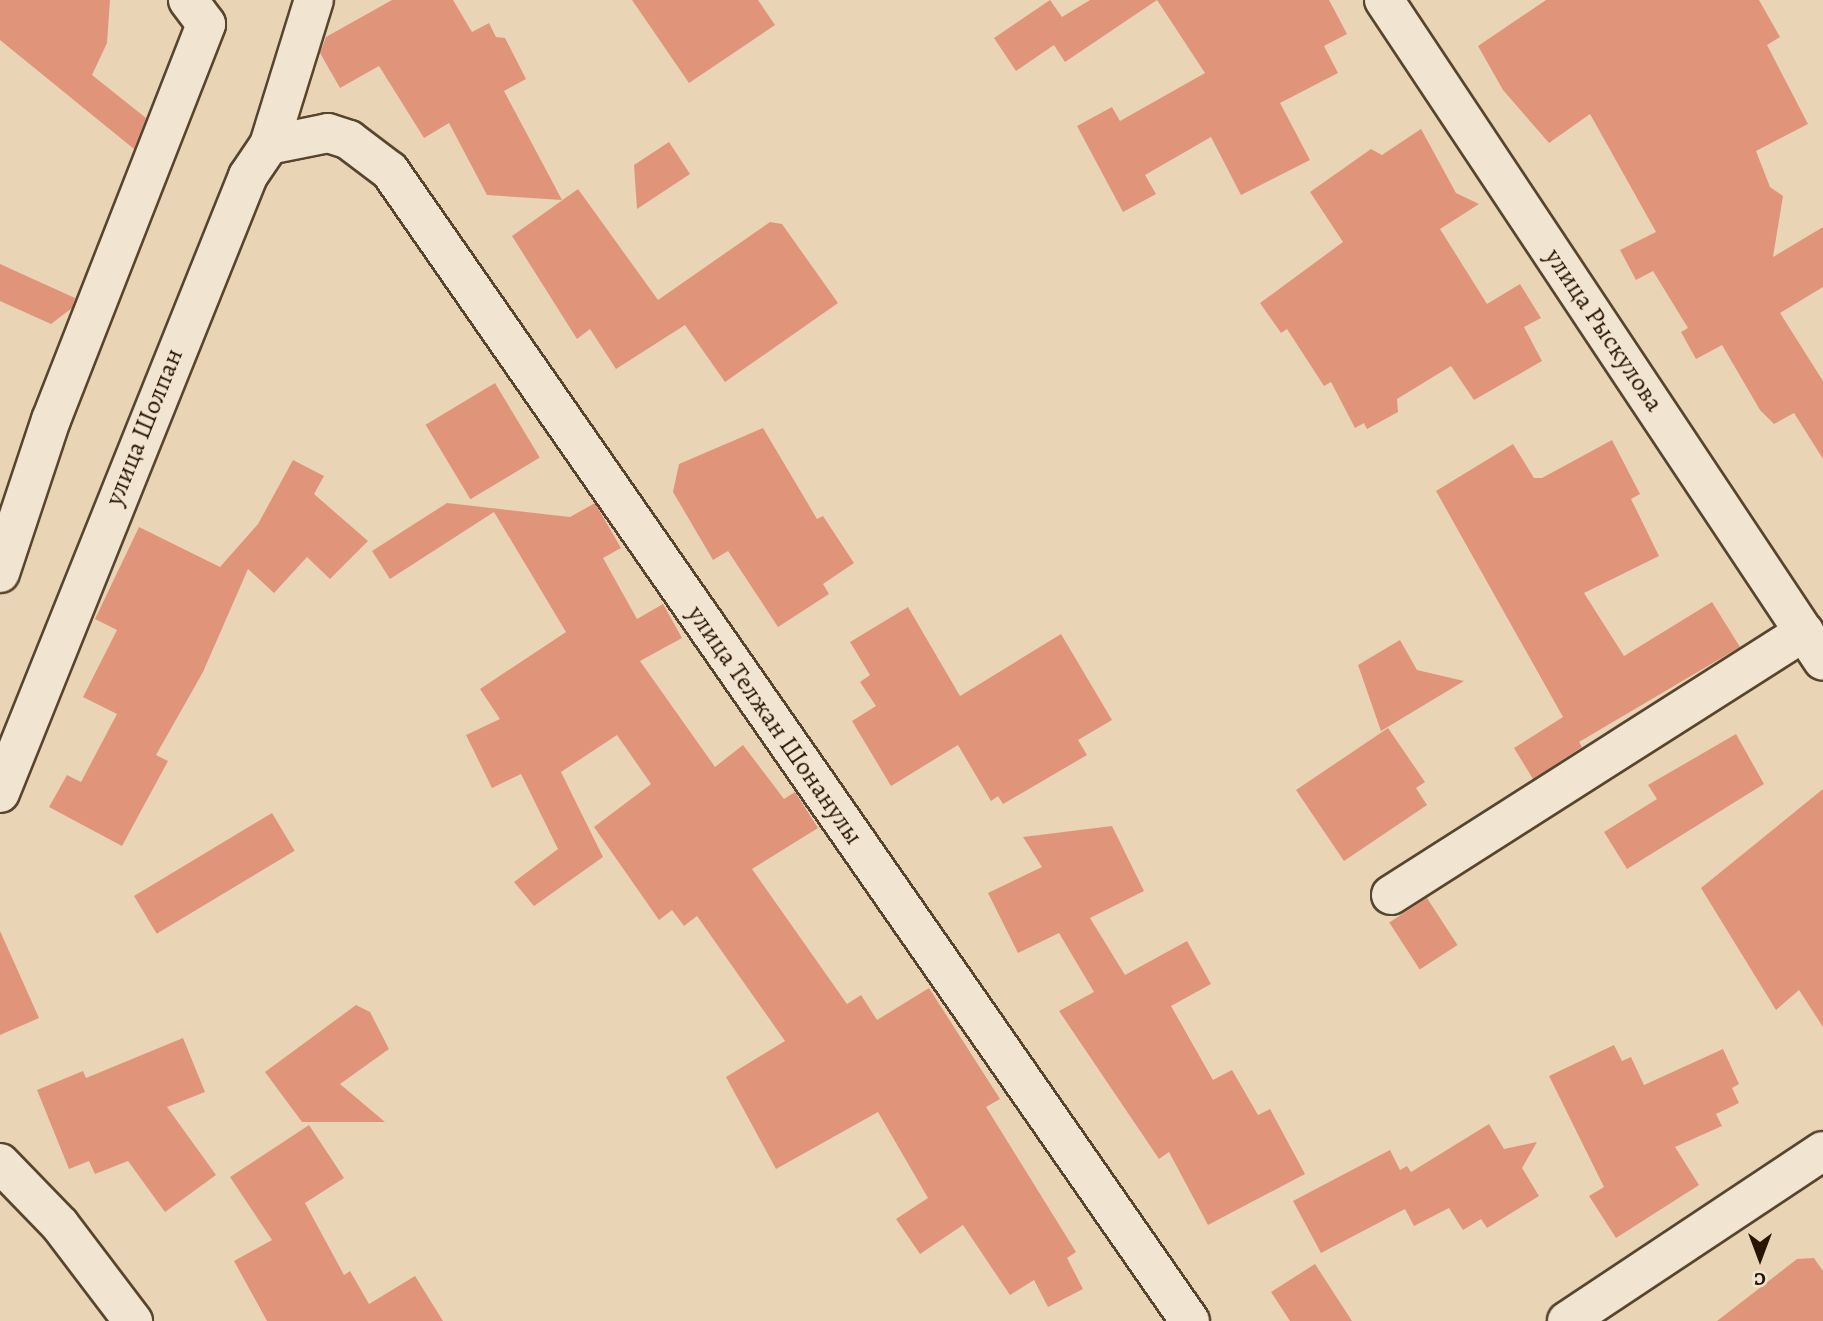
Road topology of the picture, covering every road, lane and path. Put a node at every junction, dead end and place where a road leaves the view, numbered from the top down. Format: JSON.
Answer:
{"nodes":[{"id":1,"x":188,"y":0,"type":"edge"},
{"id":2,"x":314,"y":0,"type":"edge"},
{"id":3,"x":1384,"y":0,"type":"edge"},
{"id":4,"x":269,"y":145,"type":"junction"},
{"id":5,"x":0,"y":573,"type":"edge"},
{"id":6,"x":1814,"y":646,"type":"edge"},
{"id":7,"x":0,"y":793,"type":"edge"},
{"id":8,"x":1391,"y":895,"type":"dead end"},
{"id":9,"x":1823,"y":1151,"type":"edge"},
{"id":10,"x":0,"y":1163,"type":"edge"},
{"id":11,"x":133,"y":1321,"type":"edge"},
{"id":12,"x":1189,"y":1321,"type":"edge"},
{"id":13,"x":1567,"y":1321,"type":"edge"}],
"edges":[{"from":1,"to":5,"type":"street"},
{"from":2,"to":4,"type":"street","name":"улица Шолпан"},
{"from":3,"to":6,"type":"street","name":"улица Рыскулова"},
{"from":4,"to":7,"type":"street","name":"улица Шолпан"},
{"from":4,"to":12,"type":"street","name":"улица Телжан Шонанулы"},
{"from":6,"to":8,"type":"street"},
{"from":9,"to":13,"type":"street"},
{"from":10,"to":11,"type":"street"}]}
